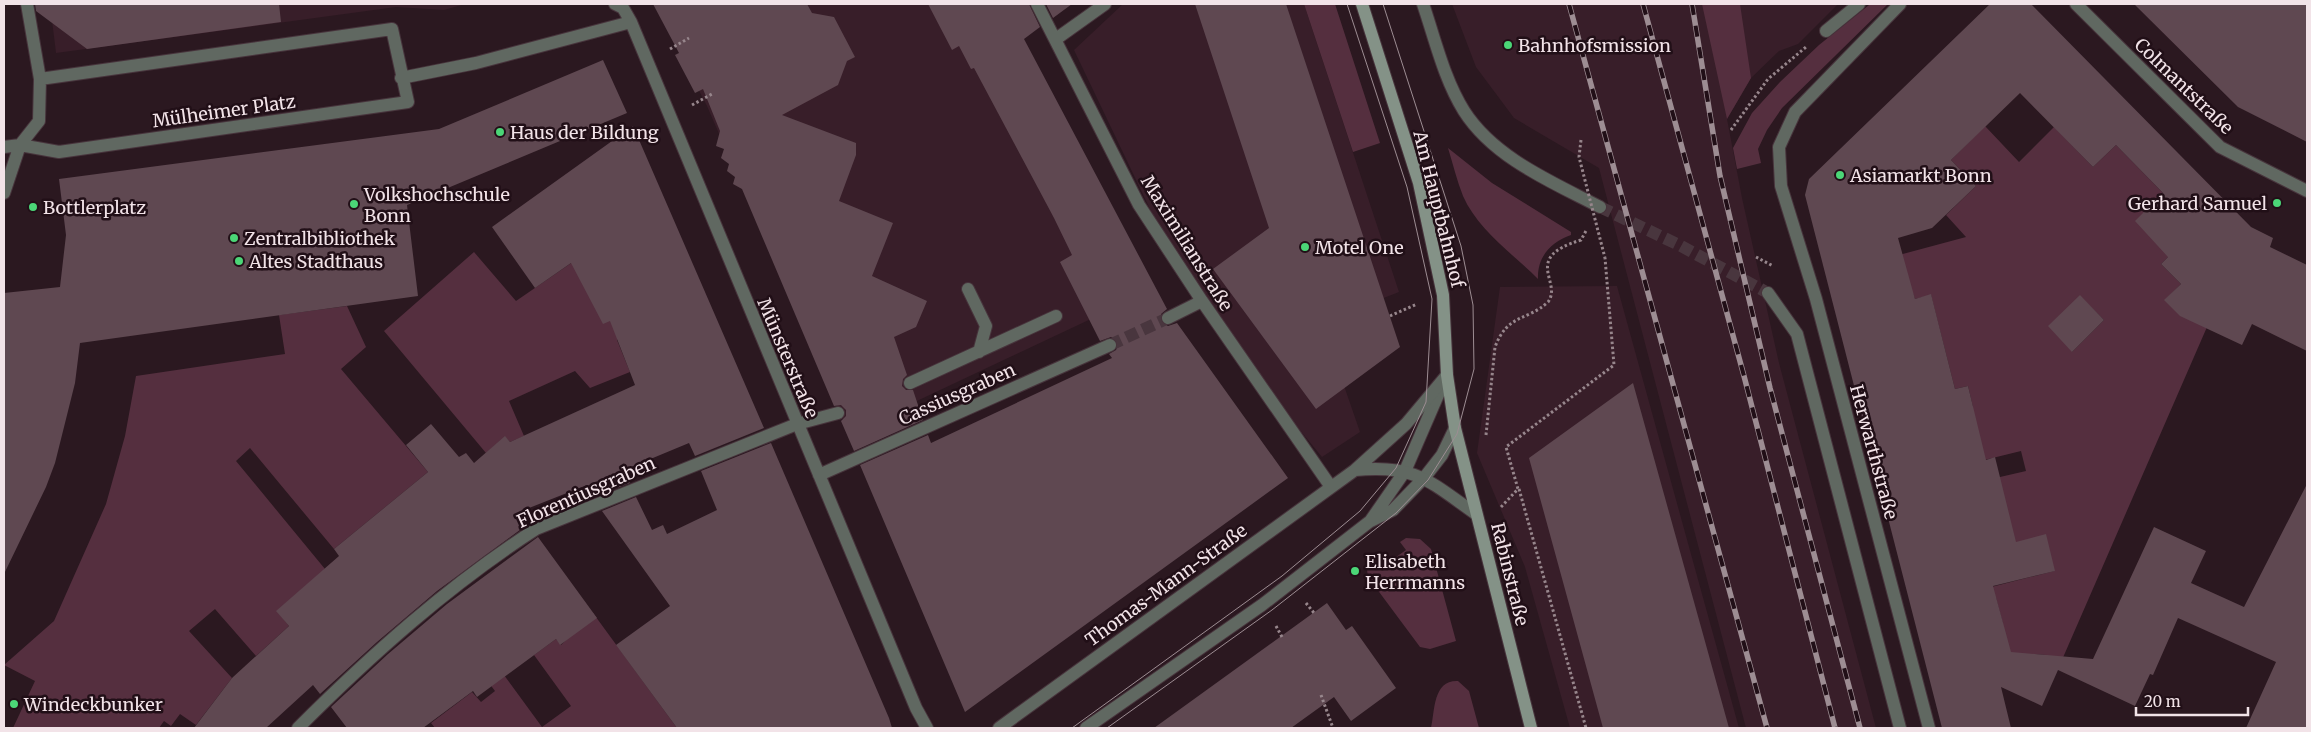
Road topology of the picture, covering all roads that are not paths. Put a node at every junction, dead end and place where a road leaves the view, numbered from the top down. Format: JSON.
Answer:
{"nodes":[{"id":1,"x":27,"y":4,"type":"edge"},
{"id":2,"x":615,"y":4,"type":"edge"},
{"id":3,"x":1037,"y":4,"type":"edge"},
{"id":4,"x":1105,"y":4,"type":"edge"},
{"id":5,"x":1362,"y":4,"type":"edge"},
{"id":6,"x":1423,"y":4,"type":"edge"},
{"id":7,"x":1859,"y":4,"type":"edge"},
{"id":8,"x":1900,"y":4,"type":"edge"},
{"id":9,"x":2076,"y":4,"type":"edge"},
{"id":10,"x":630,"y":22,"type":"junction"},
{"id":11,"x":1826,"y":31,"type":"road end"},
{"id":12,"x":1056,"y":39,"type":"junction"},
{"id":13,"x":401,"y":78,"type":"junction"},
{"id":14,"x":40,"y":79,"type":"junction"},
{"id":15,"x":20,"y":145,"type":"junction"},
{"id":16,"x":4,"y":147,"type":"edge"},
{"id":17,"x":2307,"y":191,"type":"edge"},
{"id":18,"x":4,"y":193,"type":"edge"},
{"id":19,"x":1600,"y":207,"type":"tunnel mouth"},
{"id":20,"x":968,"y":289,"type":"dead end"},
{"id":21,"x":1768,"y":293,"type":"tunnel mouth"},
{"id":22,"x":1202,"y":301,"type":"junction"},
{"id":23,"x":1056,"y":316,"type":"dead end"},
{"id":24,"x":1168,"y":318,"type":"tunnel mouth"},
{"id":25,"x":1110,"y":345,"type":"tunnel mouth"},
{"id":26,"x":979,"y":352,"type":"junction"},
{"id":27,"x":1447,"y":375,"type":"junction"},
{"id":28,"x":910,"y":383,"type":"dead end"},
{"id":29,"x":838,"y":414,"type":"dead end"},
{"id":30,"x":796,"y":424,"type":"junction"},
{"id":31,"x":1455,"y":428,"type":"junction"},
{"id":32,"x":1355,"y":470,"type":"junction"},
{"id":33,"x":1405,"y":471,"type":"junction"},
{"id":34,"x":819,"y":475,"type":"junction"},
{"id":35,"x":1424,"y":478,"type":"junction"},
{"id":36,"x":1331,"y":487,"type":"junction"},
{"id":37,"x":1476,"y":514,"type":"junction"},
{"id":38,"x":1369,"y":522,"type":"junction"},
{"id":39,"x":298,"y":728,"type":"edge"},
{"id":40,"x":927,"y":728,"type":"edge"},
{"id":41,"x":998,"y":728,"type":"edge"},
{"id":42,"x":1086,"y":728,"type":"edge"},
{"id":43,"x":1531,"y":728,"type":"edge"},
{"id":44,"x":1900,"y":728,"type":"edge"},
{"id":45,"x":1929,"y":728,"type":"edge"}],
"edges":[{"from":1,"to":14,"type":"street"},
{"from":2,"to":10,"type":"street","name":"Münsterstraße"},
{"from":3,"to":12,"type":"street","name":"Maximilianstraße"},
{"from":4,"to":12,"type":"street"},
{"from":5,"to":27,"type":"street","name":"Am Hauptbahnhof"},
{"from":6,"to":19,"type":"street"},
{"from":7,"to":11,"type":"street"},
{"from":8,"to":45,"type":"street","name":"Herwarthstraße"},
{"from":9,"to":17,"type":"street","name":"Colmantstraße"},
{"from":10,"to":13,"type":"street"},
{"from":10,"to":30,"type":"street","name":"Münsterstraße"},
{"from":12,"to":22,"type":"street","name":"Maximilianstraße"},
{"from":13,"to":14,"type":"street","name":"Mülheimer Platz"},
{"from":13,"to":15,"type":"street","name":"Mülheimer Platz"},
{"from":14,"to":15,"type":"street"},
{"from":15,"to":16,"type":"street"},
{"from":15,"to":18,"type":"street"},
{"from":20,"to":26,"type":"street"},
{"from":21,"to":44,"type":"street"},
{"from":22,"to":24,"type":"street"},
{"from":22,"to":36,"type":"street","name":"Maximilianstraße"},
{"from":23,"to":26,"type":"street"},
{"from":25,"to":34,"type":"street","name":"Cassiusgraben"},
{"from":26,"to":28,"type":"street"},
{"from":27,"to":31,"type":"street","name":"Am Hauptbahnhof"},
{"from":27,"to":32,"type":"street","name":"Thomas-Mann-Straße"},
{"from":27,"to":33,"type":"street"},
{"from":29,"to":30,"type":"street","name":"Florentiusgraben"},
{"from":30,"to":34,"type":"street","name":"Münsterstraße"},
{"from":30,"to":39,"type":"street","name":"Florentiusgraben"},
{"from":31,"to":35,"type":"street"},
{"from":31,"to":37,"type":"street","name":"Rabinstraße"},
{"from":32,"to":33,"type":"street"},
{"from":32,"to":36,"type":"street","name":"Thomas-Mann-Straße"},
{"from":33,"to":35,"type":"street"},
{"from":33,"to":38,"type":"street"},
{"from":34,"to":40,"type":"street","name":"Münsterstraße"},
{"from":35,"to":37,"type":"street"},
{"from":35,"to":38,"type":"street"},
{"from":36,"to":41,"type":"street","name":"Thomas-Mann-Straße"},
{"from":37,"to":43,"type":"street","name":"Rabinstraße"},
{"from":38,"to":42,"type":"street"}]}
